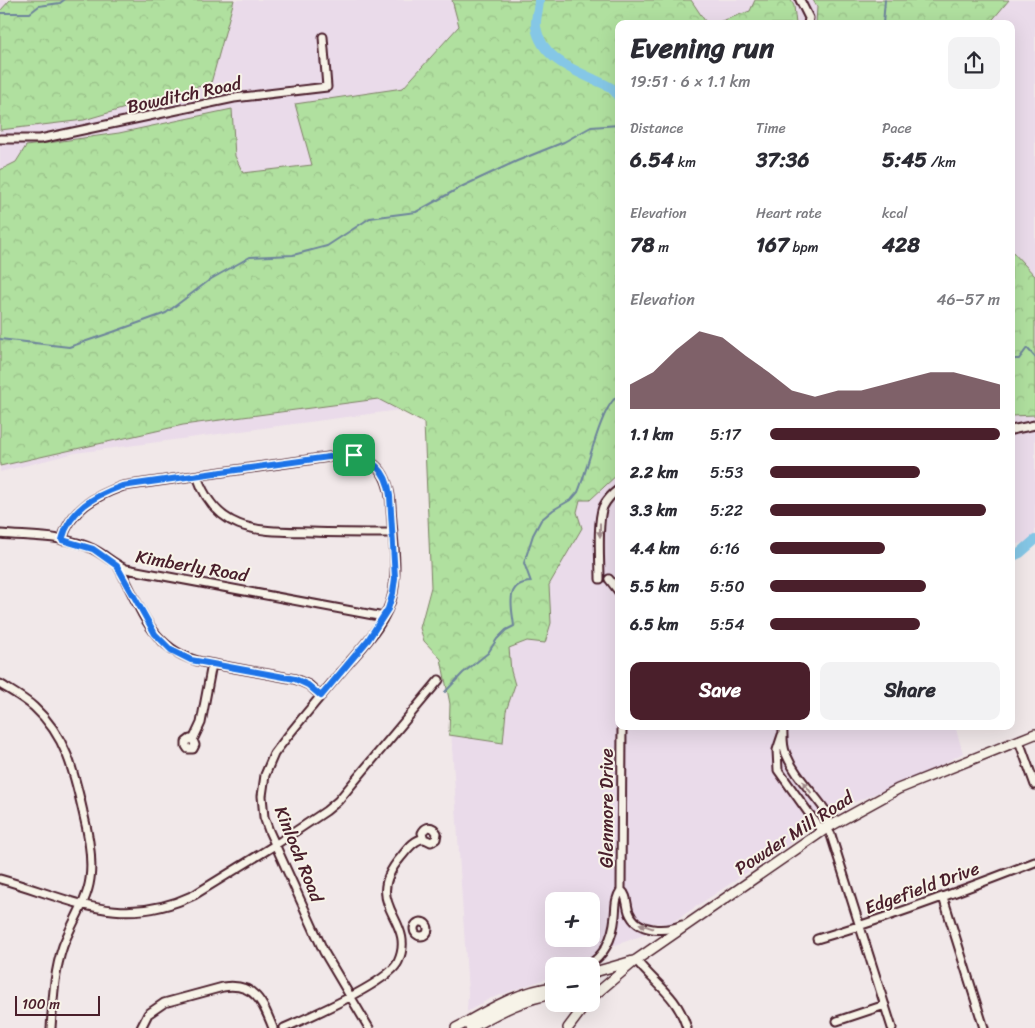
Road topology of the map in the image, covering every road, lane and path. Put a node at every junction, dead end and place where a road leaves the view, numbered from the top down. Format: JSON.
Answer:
{"nodes":[{"id":1,"x":800,"y":0,"type":"edge"},
{"id":2,"x":809,"y":20,"type":"edge"},
{"id":3,"x":323,"y":37,"type":"dead end"},
{"id":4,"x":0,"y":138,"type":"edge"},
{"id":5,"x":1035,"y":425,"type":"edge"},
{"id":6,"x":1015,"y":429,"type":"edge"},
{"id":7,"x":197,"y":476,"type":"junction"},
{"id":8,"x":615,"y":492,"type":"edge"},
{"id":9,"x":392,"y":533,"type":"junction"},
{"id":10,"x":0,"y":534,"type":"edge"},
{"id":11,"x":62,"y":540,"type":"junction"},
{"id":12,"x":117,"y":566,"type":"junction"},
{"id":13,"x":600,"y":579,"type":"dead end"},
{"id":14,"x":609,"y":579,"type":"dead end"},
{"id":15,"x":615,"y":587,"type":"edge"},
{"id":16,"x":384,"y":618,"type":"junction"},
{"id":17,"x":212,"y":664,"type":"junction"},
{"id":18,"x":439,"y":680,"type":"dead end"},
{"id":19,"x":0,"y":684,"type":"edge"},
{"id":20,"x":321,"y":696,"type":"junction"},
{"id":21,"x":622,"y":730,"type":"edge"},
{"id":22,"x":783,"y":730,"type":"edge"},
{"id":23,"x":783,"y":730,"type":"edge"},
{"id":24,"x":1035,"y":734,"type":"edge"},
{"id":25,"x":193,"y":740,"type":"dead end"},
{"id":26,"x":1019,"y":741,"type":"junction"},
{"id":27,"x":1035,"y":785,"type":"edge"},
{"id":28,"x":828,"y":828,"type":"junction"},
{"id":29,"x":424,"y":839,"type":"dead end"},
{"id":30,"x":275,"y":845,"type":"junction"},
{"id":31,"x":1035,"y":862,"type":"edge"},
{"id":32,"x":0,"y":878,"type":"edge"},
{"id":33,"x":621,"y":890,"type":"junction"},
{"id":34,"x":944,"y":897,"type":"junction"},
{"id":35,"x":81,"y":905,"type":"junction"},
{"id":36,"x":692,"y":922,"type":"junction"},
{"id":37,"x":860,"y":927,"type":"junction"},
{"id":38,"x":414,"y":932,"type":"dead end"},
{"id":39,"x":402,"y":933,"type":"junction"},
{"id":40,"x":817,"y":939,"type":"dead end"},
{"id":41,"x":599,"y":957,"type":"edge"},
{"id":42,"x":636,"y":960,"type":"junction"},
{"id":43,"x":600,"y":970,"type":"edge"},
{"id":44,"x":545,"y":986,"type":"edge"},
{"id":45,"x":545,"y":989,"type":"edge"},
{"id":46,"x":600,"y":990,"type":"edge"},
{"id":47,"x":524,"y":994,"type":"junction"},
{"id":48,"x":350,"y":996,"type":"junction"},
{"id":49,"x":545,"y":996,"type":"edge"},
{"id":50,"x":885,"y":1005,"type":"junction"},
{"id":51,"x":578,"y":1012,"type":"edge"},
{"id":52,"x":837,"y":1022,"type":"dead end"},
{"id":53,"x":51,"y":1028,"type":"edge"},
{"id":54,"x":141,"y":1028,"type":"edge"},
{"id":55,"x":273,"y":1028,"type":"edge"},
{"id":56,"x":284,"y":1028,"type":"edge"},
{"id":57,"x":369,"y":1028,"type":"edge"},
{"id":58,"x":456,"y":1028,"type":"edge"},
{"id":59,"x":470,"y":1028,"type":"edge"},
{"id":60,"x":568,"y":1028,"type":"edge"},
{"id":61,"x":687,"y":1028,"type":"edge"},
{"id":62,"x":892,"y":1028,"type":"edge"},
{"id":63,"x":984,"y":1028,"type":"edge"}],
"edges":[{"from":1,"to":2,"type":"street"},
{"from":3,"to":4,"type":"street","name":"Bowditch Road"},
{"from":5,"to":6,"type":"street"},
{"from":7,"to":9,"type":"street"},
{"from":7,"to":9,"type":"street","name":"Kinloch Road"},
{"from":7,"to":11,"type":"street","name":"Kinloch Road"},
{"from":8,"to":13,"type":"street","one_way":true},
{"from":9,"to":16,"type":"street","name":"Kinloch Road"},
{"from":10,"to":11,"type":"street","name":"Kimberly Road"},
{"from":11,"to":12,"type":"street","name":"Kimberly Road"},
{"from":12,"to":16,"type":"street","name":"Kimberly Road"},
{"from":12,"to":17,"type":"street"},
{"from":14,"to":15,"type":"street"},
{"from":16,"to":20,"type":"street","name":"Kinloch Road"},
{"from":17,"to":20,"type":"street"},
{"from":17,"to":25,"type":"street"},
{"from":18,"to":30,"type":"street"},
{"from":19,"to":35,"type":"street"},
{"from":20,"to":30,"type":"street","name":"Kinloch Road"},
{"from":21,"to":33,"type":"street","name":"Glenmore Drive"},
{"from":28,"to":22,"type":"street","one_way":true},
{"from":23,"to":28,"type":"street"},
{"from":24,"to":26,"type":"main road","name":"Powder Mill Road"},
{"from":26,"to":27,"type":"street"},
{"from":26,"to":28,"type":"main road","name":"Powder Mill Road"},
{"from":28,"to":36,"type":"main road","name":"Powder Mill Road"},
{"from":28,"to":37,"type":"street"},
{"from":29,"to":39,"type":"street"},
{"from":30,"to":35,"type":"street"},
{"from":30,"to":48,"type":"street","name":"Kinloch Road"},
{"from":31,"to":34,"type":"street","name":"Edgefield Drive"},
{"from":32,"to":35,"type":"street"},
{"from":36,"to":33,"type":"street","one_way":true},
{"from":33,"to":41,"type":"street"},
{"from":34,"to":37,"type":"street","name":"Edgefield Drive"},
{"from":34,"to":63,"type":"street"},
{"from":35,"to":53,"type":"street"},
{"from":36,"to":42,"type":"main road","name":"Powder Mill Road"},
{"from":37,"to":40,"type":"street","name":"Edgefield Drive"},
{"from":37,"to":50,"type":"street"},
{"from":38,"to":39,"type":"street"},
{"from":39,"to":48,"type":"street"},
{"from":42,"to":43,"type":"main road"},
{"from":42,"to":46,"type":"main road","name":"Powder Mill Road"},
{"from":42,"to":61,"type":"street"},
{"from":44,"to":47,"type":"main road"},
{"from":45,"to":47,"type":"main road"},
{"from":47,"to":58,"type":"main road"},
{"from":48,"to":56,"type":"street"},
{"from":48,"to":57,"type":"street","name":"Kinloch Road"},
{"from":49,"to":59,"type":"main road"},
{"from":50,"to":52,"type":"street"},
{"from":50,"to":62,"type":"street"},
{"from":51,"to":60,"type":"main road"},
{"from":54,"to":55,"type":"street"}]}
